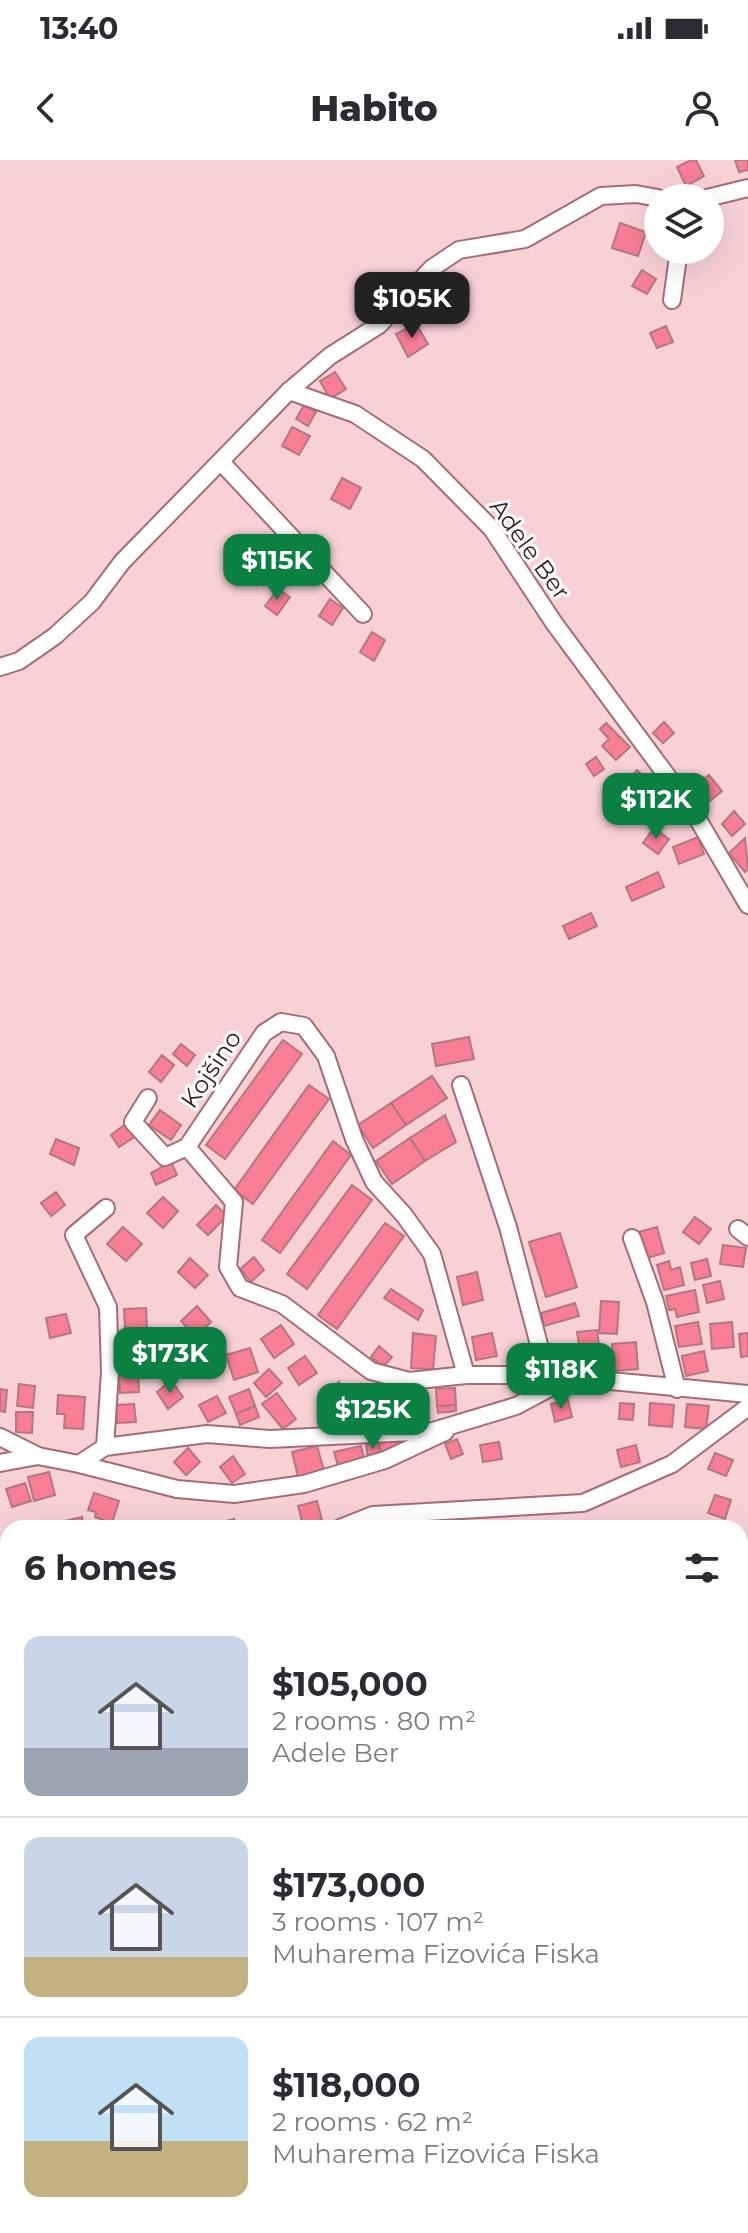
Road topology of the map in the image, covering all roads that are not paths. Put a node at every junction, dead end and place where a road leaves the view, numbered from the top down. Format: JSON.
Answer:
{"nodes":[{"id":1,"x":745,"y":193,"type":"edge"},
{"id":2,"x":644,"y":195,"type":"edge"},
{"id":3,"x":724,"y":196,"type":"edge"},
{"id":4,"x":677,"y":264,"type":"edge"},
{"id":5,"x":672,"y":300,"type":"dead end"},
{"id":6,"x":289,"y":391,"type":"junction"},
{"id":7,"x":222,"y":463,"type":"junction"},
{"id":8,"x":363,"y":614,"type":"dead end"},
{"id":9,"x":0,"y":667,"type":"edge"},
{"id":10,"x":748,"y":905,"type":"edge"},
{"id":11,"x":461,"y":1085,"type":"dead end"},
{"id":12,"x":148,"y":1098,"type":"dead end"},
{"id":13,"x":187,"y":1147,"type":"junction"},
{"id":14,"x":106,"y":1208,"type":"dead end"},
{"id":15,"x":632,"y":1238,"type":"dead end"},
{"id":16,"x":466,"y":1375,"type":"junction"},
{"id":17,"x":547,"y":1375,"type":"junction"},
{"id":18,"x":565,"y":1380,"type":"junction"},
{"id":19,"x":677,"y":1389,"type":"junction"},
{"id":20,"x":748,"y":1394,"type":"edge"},
{"id":21,"x":748,"y":1407,"type":"edge"},
{"id":22,"x":461,"y":1423,"type":"junction"},
{"id":23,"x":0,"y":1437,"type":"edge"},
{"id":24,"x":105,"y":1447,"type":"junction"},
{"id":25,"x":38,"y":1456,"type":"junction"},
{"id":26,"x":0,"y":1463,"type":"edge"},
{"id":27,"x":79,"y":1464,"type":"junction"},
{"id":28,"x":429,"y":1513,"type":"junction"},
{"id":29,"x":360,"y":1520,"type":"edge"},
{"id":30,"x":436,"y":1520,"type":"edge"}],
"edges":[{"from":1,"to":3,"type":"street"},
{"from":2,"to":6,"type":"street"},
{"from":4,"to":5,"type":"street"},
{"from":6,"to":7,"type":"street"},
{"from":6,"to":10,"type":"street","name":"Adele Ber"},
{"from":7,"to":8,"type":"street"},
{"from":7,"to":9,"type":"street"},
{"from":11,"to":17,"type":"street"},
{"from":12,"to":13,"type":"street"},
{"from":13,"to":16,"type":"street","name":"Kojšino"},
{"from":13,"to":16,"type":"street","name":"Kojšino"},
{"from":14,"to":24,"type":"street"},
{"from":15,"to":19,"type":"street"},
{"from":16,"to":17,"type":"street","name":"Kojšino"},
{"from":17,"to":18,"type":"street","name":"Kojšino"},
{"from":18,"to":19,"type":"street","name":"Kojšino"},
{"from":18,"to":22,"type":"street"},
{"from":19,"to":20,"type":"street","name":"Kojšino"},
{"from":21,"to":28,"type":"street"},
{"from":22,"to":24,"type":"street"},
{"from":22,"to":27,"type":"street"},
{"from":23,"to":25,"type":"street"},
{"from":24,"to":27,"type":"street"},
{"from":25,"to":26,"type":"street"},
{"from":25,"to":27,"type":"street"},
{"from":28,"to":29,"type":"street"},
{"from":28,"to":30,"type":"street"}]}
